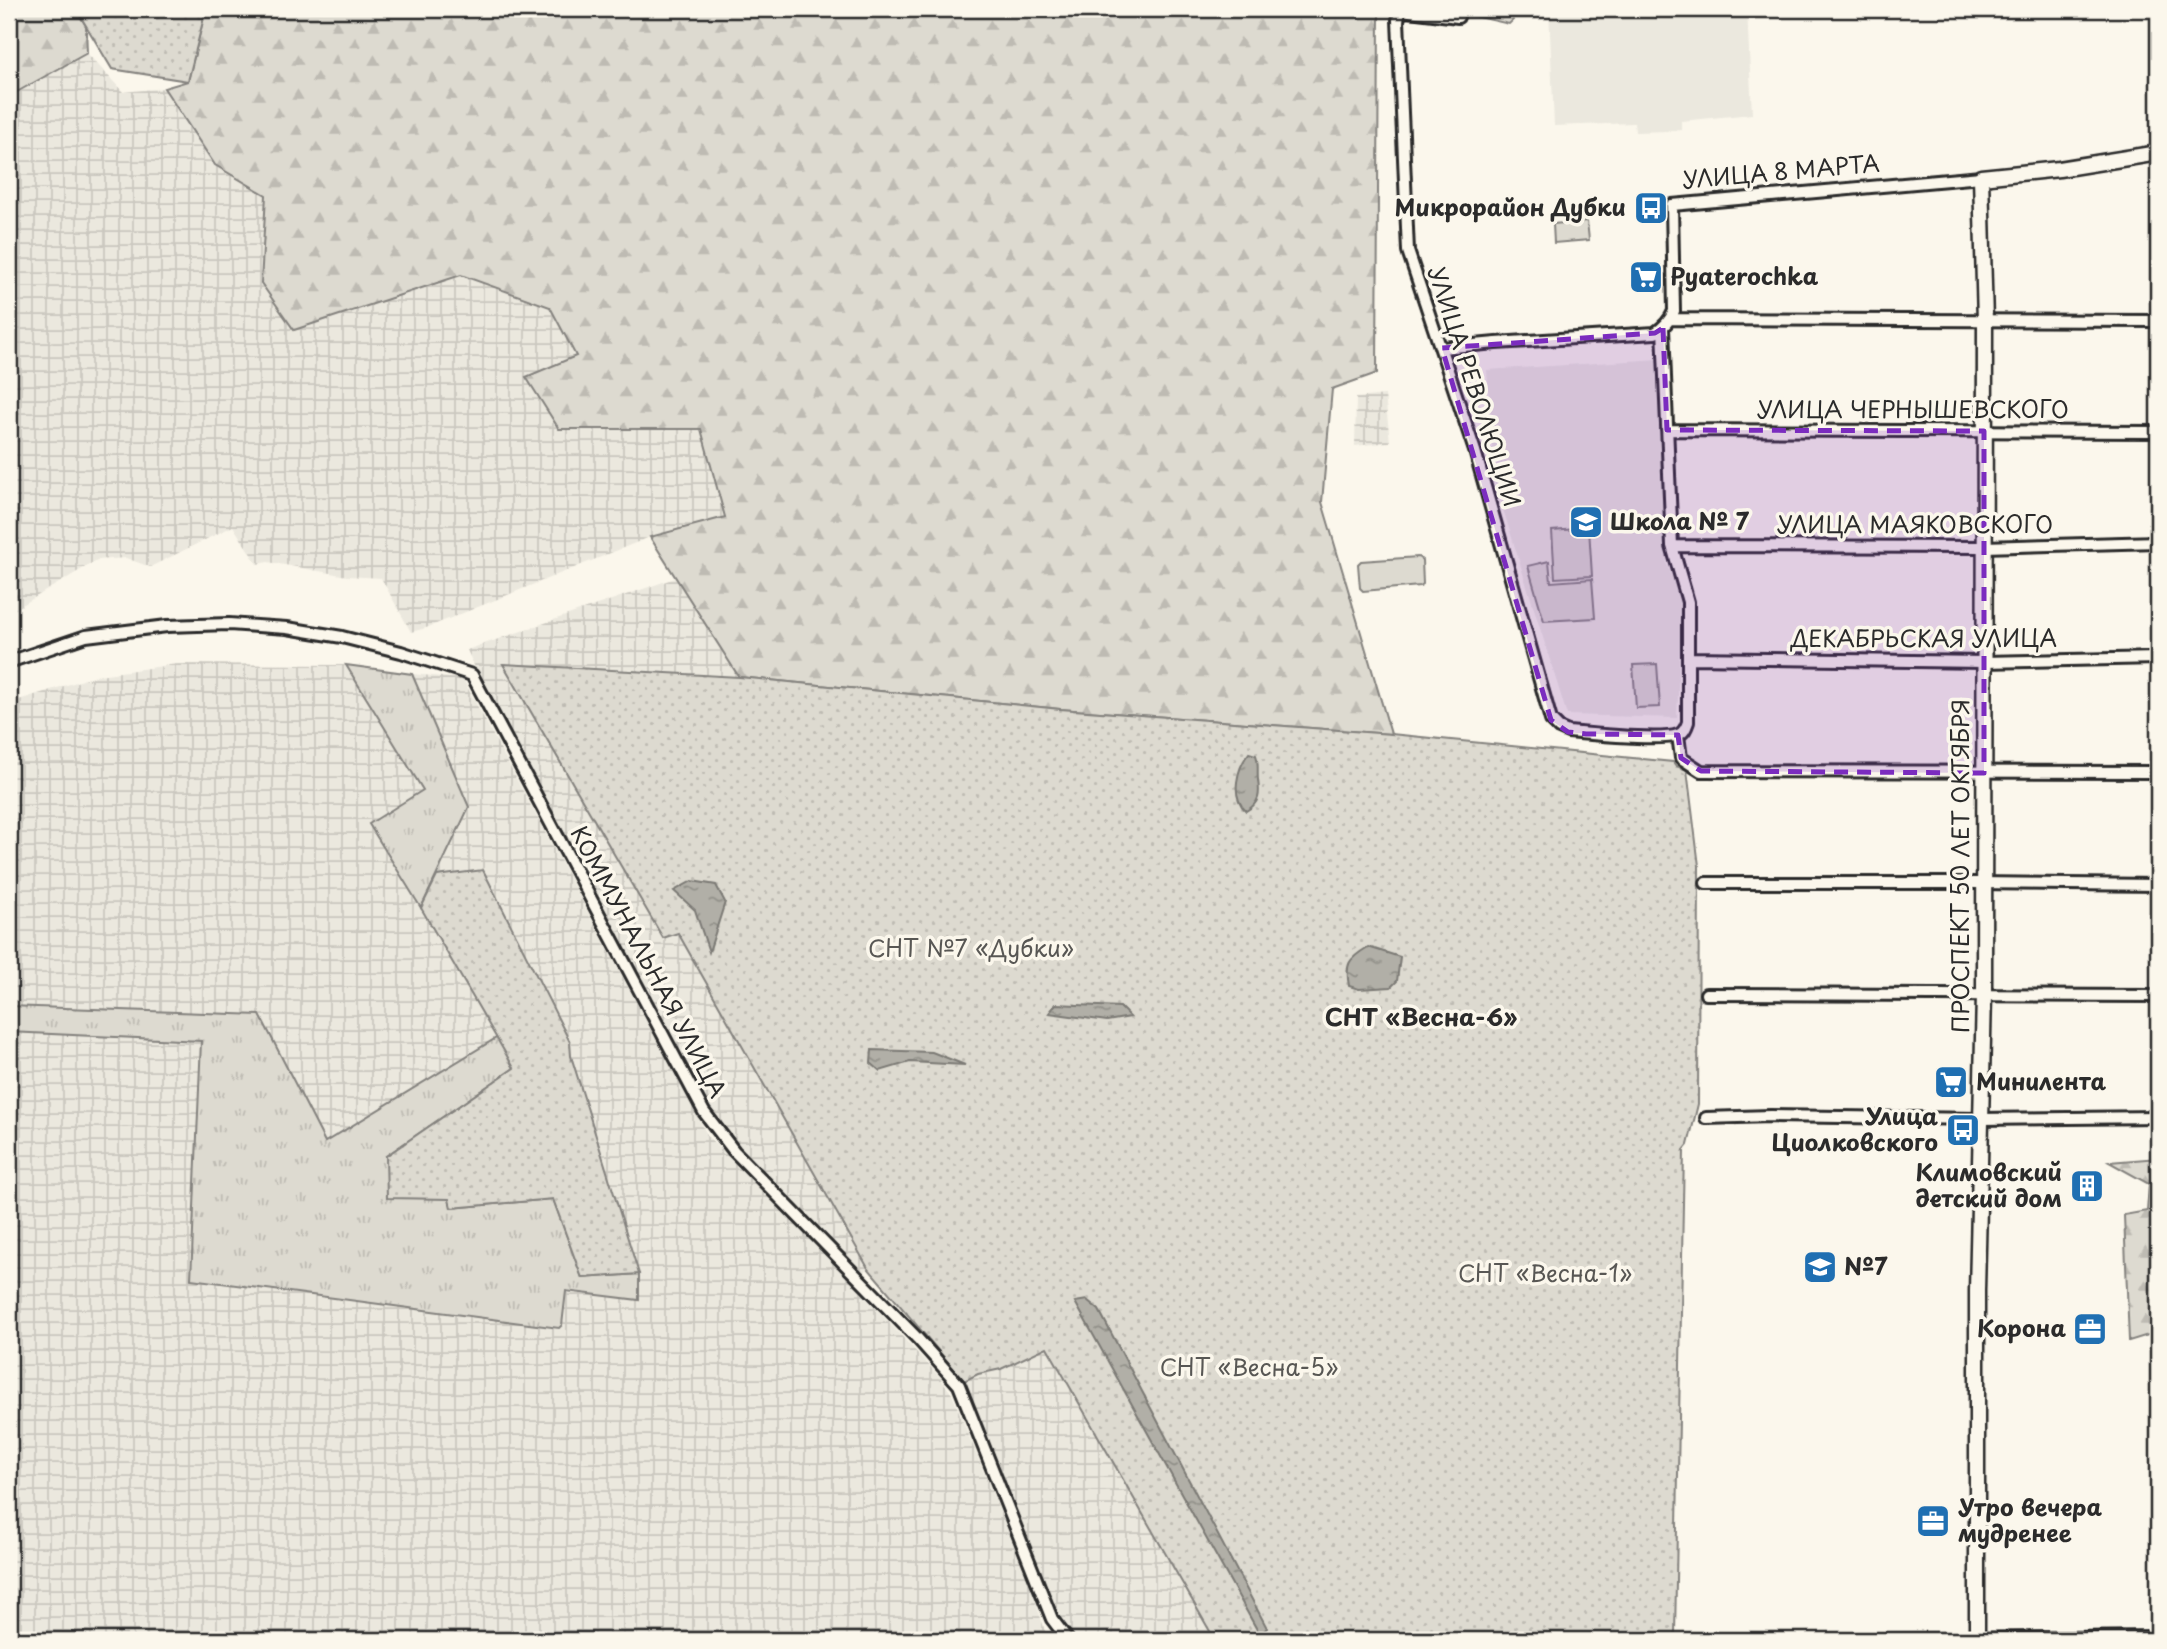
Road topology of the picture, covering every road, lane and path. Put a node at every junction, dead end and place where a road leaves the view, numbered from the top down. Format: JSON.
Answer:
{"nodes":[{"id":1,"x":1454,"y":10,"type":"edge"},
{"id":2,"x":2158,"y":153,"type":"edge"},
{"id":3,"x":1981,"y":177,"type":"junction"},
{"id":4,"x":1985,"y":321,"type":"junction"},
{"id":5,"x":2158,"y":321,"type":"edge"},
{"id":6,"x":1667,"y":324,"type":"junction"},
{"id":7,"x":1442,"y":348,"type":"junction"},
{"id":8,"x":1667,"y":430,"type":"junction"},
{"id":9,"x":1984,"y":431,"type":"junction"},
{"id":10,"x":2158,"y":432,"type":"edge"},
{"id":11,"x":2158,"y":542,"type":"edge"},
{"id":12,"x":1672,"y":545,"type":"junction"},
{"id":13,"x":1984,"y":547,"type":"junction"},
{"id":14,"x":1689,"y":658,"type":"junction"},
{"id":15,"x":2158,"y":658,"type":"edge"},
{"id":16,"x":9,"y":662,"type":"edge"},
{"id":17,"x":1984,"y":662,"type":"junction"},
{"id":18,"x":1678,"y":735,"type":"junction"},
{"id":19,"x":2158,"y":772,"type":"edge"},
{"id":20,"x":1984,"y":773,"type":"junction"},
{"id":21,"x":1706,"y":883,"type":"dead end"},
{"id":22,"x":1984,"y":883,"type":"junction"},
{"id":23,"x":2158,"y":885,"type":"edge"},
{"id":24,"x":1706,"y":994,"type":"dead end"},
{"id":25,"x":1984,"y":995,"type":"junction"},
{"id":26,"x":2158,"y":996,"type":"edge"},
{"id":27,"x":2158,"y":1117,"type":"edge"},
{"id":28,"x":1706,"y":1118,"type":"dead end"},
{"id":29,"x":1981,"y":1119,"type":"junction"},
{"id":30,"x":2158,"y":1637,"type":"edge"},
{"id":31,"x":1977,"y":1639,"type":"edge"},
{"id":32,"x":1068,"y":1640,"type":"edge"},
{"id":33,"x":1881,"y":1640,"type":"edge"}],
"edges":[{"from":1,"to":7,"type":"street","name":"УЛИЦА РЕВОЛЮЦИИ"},
{"from":2,"to":3,"type":"main road","name":"УЛИЦА 8 МАРТА"},
{"from":3,"to":4,"type":"main road","name":"ПРОСПЕКТ 50 ЛЕТ ОКТЯБРЯ"},
{"from":3,"to":6,"type":"street","name":"УЛИЦА 8 МАРТА"},
{"from":4,"to":5,"type":"street"},
{"from":4,"to":6,"type":"street"},
{"from":4,"to":9,"type":"main road","name":"ПРОСПЕКТ 50 ЛЕТ ОКТЯБРЯ"},
{"from":6,"to":7,"type":"street"},
{"from":6,"to":8,"type":"street"},
{"from":7,"to":18,"type":"street","name":"УЛИЦА РЕВОЛЮЦИИ"},
{"from":8,"to":9,"type":"street","name":"УЛИЦА ЧЕРНЫШЕВСКОГО"},
{"from":8,"to":12,"type":"street"},
{"from":9,"to":10,"type":"street","name":"УЛИЦА ЧЕРНЫШЕВСКОГО"},
{"from":9,"to":13,"type":"main road","name":"ПРОСПЕКТ 50 ЛЕТ ОКТЯБРЯ"},
{"from":11,"to":13,"type":"street","name":"УЛИЦА МАЯКОВСКОГО"},
{"from":12,"to":13,"type":"street","name":"УЛИЦА МАЯКОВСКОГО"},
{"from":12,"to":14,"type":"street"},
{"from":13,"to":17,"type":"main road","name":"ПРОСПЕКТ 50 ЛЕТ ОКТЯБРЯ"},
{"from":14,"to":17,"type":"street","name":"ДЕКАБРЬСКАЯ УЛИЦА"},
{"from":14,"to":18,"type":"street"},
{"from":15,"to":17,"type":"street","name":"ДЕКАБРЬСКАЯ УЛИЦА"},
{"from":16,"to":32,"type":"street","name":"КОММУНАЛЬНАЯ УЛИЦА"},
{"from":17,"to":20,"type":"main road","name":"ПРОСПЕКТ 50 ЛЕТ ОКТЯБРЯ"},
{"from":18,"to":20,"type":"street"},
{"from":19,"to":20,"type":"street"},
{"from":20,"to":22,"type":"main road","name":"ПРОСПЕКТ 50 ЛЕТ ОКТЯБРЯ"},
{"from":21,"to":22,"type":"street"},
{"from":22,"to":23,"type":"street"},
{"from":22,"to":25,"type":"main road","name":"ПРОСПЕКТ 50 ЛЕТ ОКТЯБРЯ"},
{"from":24,"to":25,"type":"street"},
{"from":25,"to":26,"type":"street"},
{"from":25,"to":29,"type":"main road","name":"ПРОСПЕКТ 50 ЛЕТ ОКТЯБРЯ"},
{"from":27,"to":29,"type":"street"},
{"from":28,"to":29,"type":"street"},
{"from":29,"to":31,"type":"main road","name":"ПРОСПЕКТ 50 ЛЕТ ОКТЯБРЯ"},
{"from":30,"to":31,"type":"street"},
{"from":31,"to":33,"type":"street"}]}
